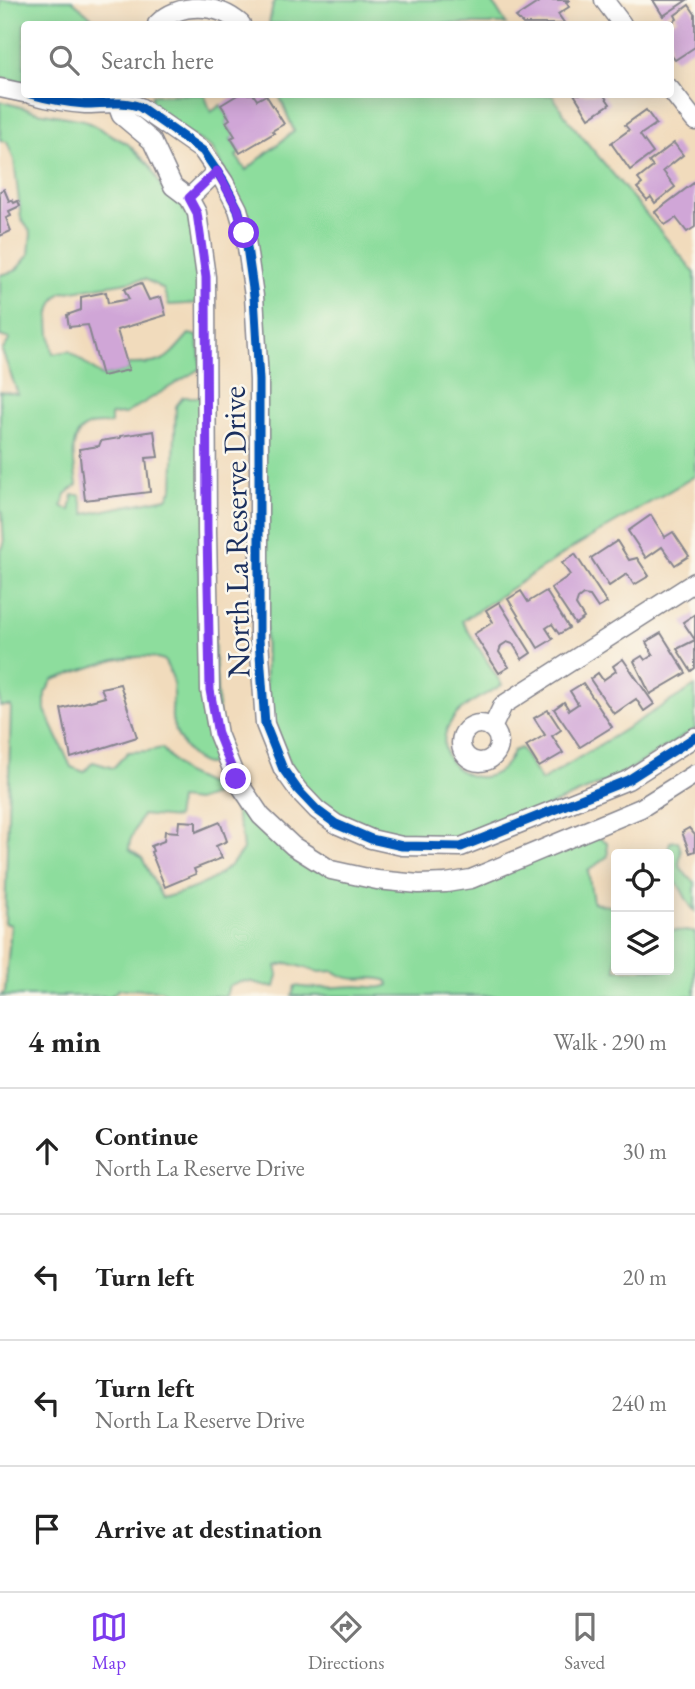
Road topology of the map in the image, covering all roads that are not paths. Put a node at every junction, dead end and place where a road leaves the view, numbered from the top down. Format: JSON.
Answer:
{"nodes":[{"id":1,"x":604,"y":0,"type":"edge"},
{"id":2,"x":161,"y":21,"type":"edge"},
{"id":3,"x":237,"y":21,"type":"edge"},
{"id":4,"x":620,"y":21,"type":"edge"},
{"id":5,"x":0,"y":88,"type":"edge"},
{"id":6,"x":21,"y":92,"type":"edge"},
{"id":7,"x":674,"y":94,"type":"edge"},
{"id":8,"x":45,"y":98,"type":"edge"},
{"id":9,"x":130,"y":101,"type":"edge"},
{"id":10,"x":695,"y":121,"type":"edge"},
{"id":11,"x":185,"y":138,"type":"junction"},
{"id":12,"x":159,"y":158,"type":"junction"},
{"id":13,"x":217,"y":171,"type":"junction"},
{"id":14,"x":189,"y":198,"type":"junction"},
{"id":15,"x":695,"y":582,"type":"edge"},
{"id":16,"x":492,"y":728,"type":"dead end"},
{"id":17,"x":695,"y":737,"type":"edge"},
{"id":18,"x":695,"y":774,"type":"edge"}],
"edges":[{"from":1,"to":4,"type":"street"},
{"from":2,"to":3,"type":"street"},
{"from":5,"to":6,"type":"street"},
{"from":7,"to":10,"type":"street"},
{"from":8,"to":9,"type":"street"},
{"from":9,"to":11,"type":"street","name":"North La Reserve Drive"},
{"from":9,"to":12,"type":"street","name":"North La Reserve Drive"},
{"from":11,"to":12,"type":"street"},
{"from":11,"to":13,"type":"street","name":"North La Reserve Drive"},
{"from":12,"to":14,"type":"street","name":"North La Reserve Drive"},
{"from":13,"to":14,"type":"street"},
{"from":13,"to":17,"type":"street","name":"North La Reserve Drive"},
{"from":14,"to":18,"type":"street","name":"North La Reserve Drive"},
{"from":15,"to":16,"type":"street"}]}
